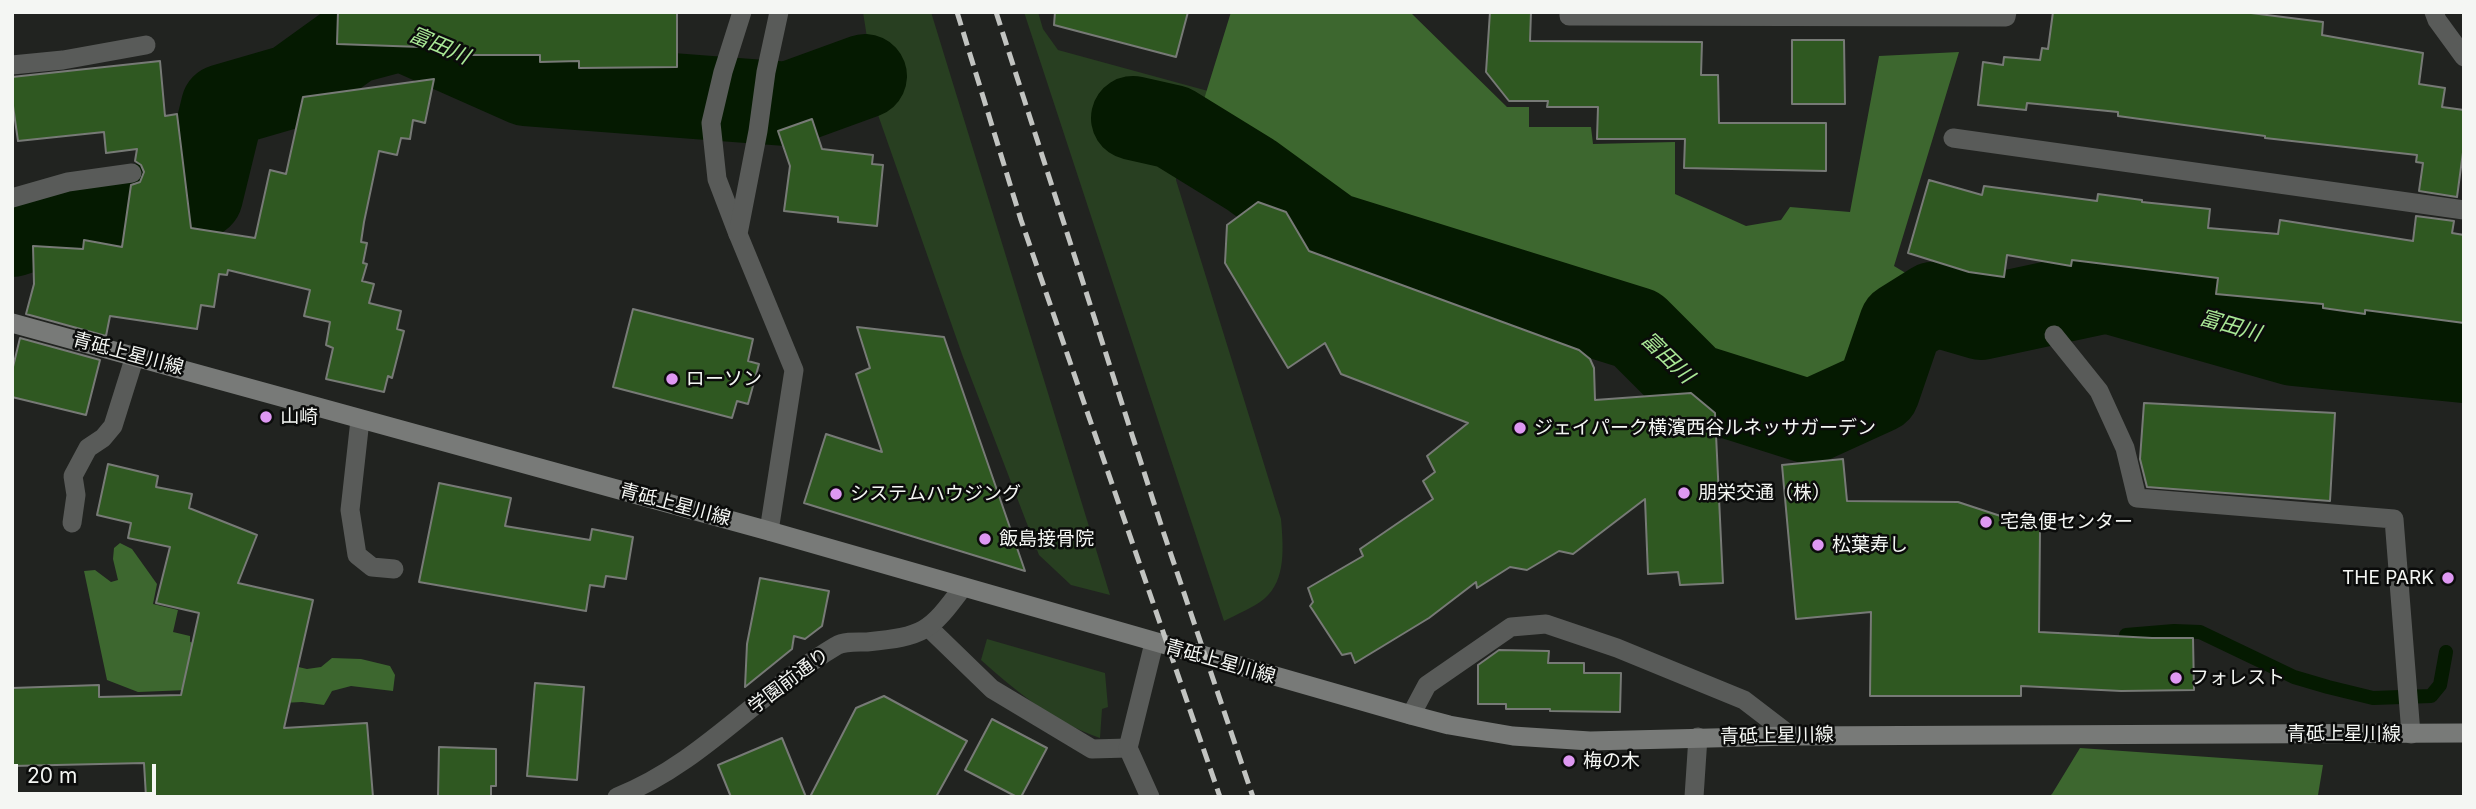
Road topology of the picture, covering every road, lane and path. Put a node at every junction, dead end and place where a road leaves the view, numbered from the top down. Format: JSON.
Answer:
{"nodes":[{"id":1,"x":742,"y":12,"type":"edge"},
{"id":2,"x":779,"y":12,"type":"edge"},
{"id":3,"x":1570,"y":12,"type":"edge"},
{"id":4,"x":2007,"y":12,"type":"edge"},
{"id":5,"x":2434,"y":12,"type":"edge"},
{"id":6,"x":146,"y":46,"type":"dead end"},
{"id":7,"x":2464,"y":57,"type":"edge"},
{"id":8,"x":12,"y":65,"type":"edge"},
{"id":9,"x":1953,"y":138,"type":"dead end"},
{"id":10,"x":132,"y":173,"type":"dead end"},
{"id":11,"x":12,"y":198,"type":"edge"},
{"id":12,"x":2464,"y":210,"type":"edge"},
{"id":13,"x":738,"y":234,"type":"junction"},
{"id":14,"x":12,"y":323,"type":"edge"},
{"id":15,"x":2054,"y":335,"type":"dead end"},
{"id":16,"x":135,"y":356,"type":"junction"},
{"id":17,"x":360,"y":420,"type":"junction"},
{"id":18,"x":72,"y":523,"type":"dead end"},
{"id":19,"x":769,"y":531,"type":"junction"},
{"id":20,"x":394,"y":569,"type":"dead end"},
{"id":21,"x":963,"y":587,"type":"junction"},
{"id":22,"x":928,"y":627,"type":"junction"},
{"id":23,"x":1154,"y":643,"type":"junction"},
{"id":24,"x":1411,"y":715,"type":"junction"},
{"id":25,"x":2464,"y":733,"type":"edge"},
{"id":26,"x":2411,"y":734,"type":"junction"},
{"id":27,"x":1791,"y":736,"type":"junction"},
{"id":28,"x":1698,"y":737,"type":"junction"},
{"id":29,"x":1128,"y":748,"type":"junction"},
{"id":30,"x":617,"y":797,"type":"edge"},
{"id":31,"x":1150,"y":797,"type":"edge"},
{"id":32,"x":1694,"y":797,"type":"edge"}],
"edges":[{"from":1,"to":13,"type":"street"},
{"from":2,"to":13,"type":"street"},
{"from":3,"to":4,"type":"street"},
{"from":5,"to":7,"type":"street"},
{"from":6,"to":8,"type":"street"},
{"from":9,"to":12,"type":"street"},
{"from":10,"to":11,"type":"street"},
{"from":13,"to":19,"type":"street"},
{"from":14,"to":16,"type":"main road","name":"青砥上星川線"},
{"from":15,"to":26,"type":"street"},
{"from":16,"to":17,"type":"main road","name":"青砥上星川線"},
{"from":16,"to":18,"type":"street"},
{"from":17,"to":19,"type":"main road","name":"青砥上星川線"},
{"from":17,"to":20,"type":"street"},
{"from":19,"to":21,"type":"main road","name":"青砥上星川線"},
{"from":21,"to":22,"type":"street","name":"学園前通り"},
{"from":21,"to":23,"type":"main road","name":"青砥上星川線"},
{"from":22,"to":29,"type":"street"},
{"from":22,"to":30,"type":"street","name":"学園前通り"},
{"from":23,"to":24,"type":"main road","name":"青砥上星川線"},
{"from":23,"to":29,"type":"street"},
{"from":24,"to":27,"type":"street"},
{"from":24,"to":28,"type":"main road","name":"青砥上星川線"},
{"from":25,"to":26,"type":"main road","name":"青砥上星川線"},
{"from":26,"to":27,"type":"main road","name":"青砥上星川線"},
{"from":27,"to":28,"type":"main road","name":"青砥上星川線"},
{"from":28,"to":32,"type":"street"},
{"from":29,"to":31,"type":"street"}]}
